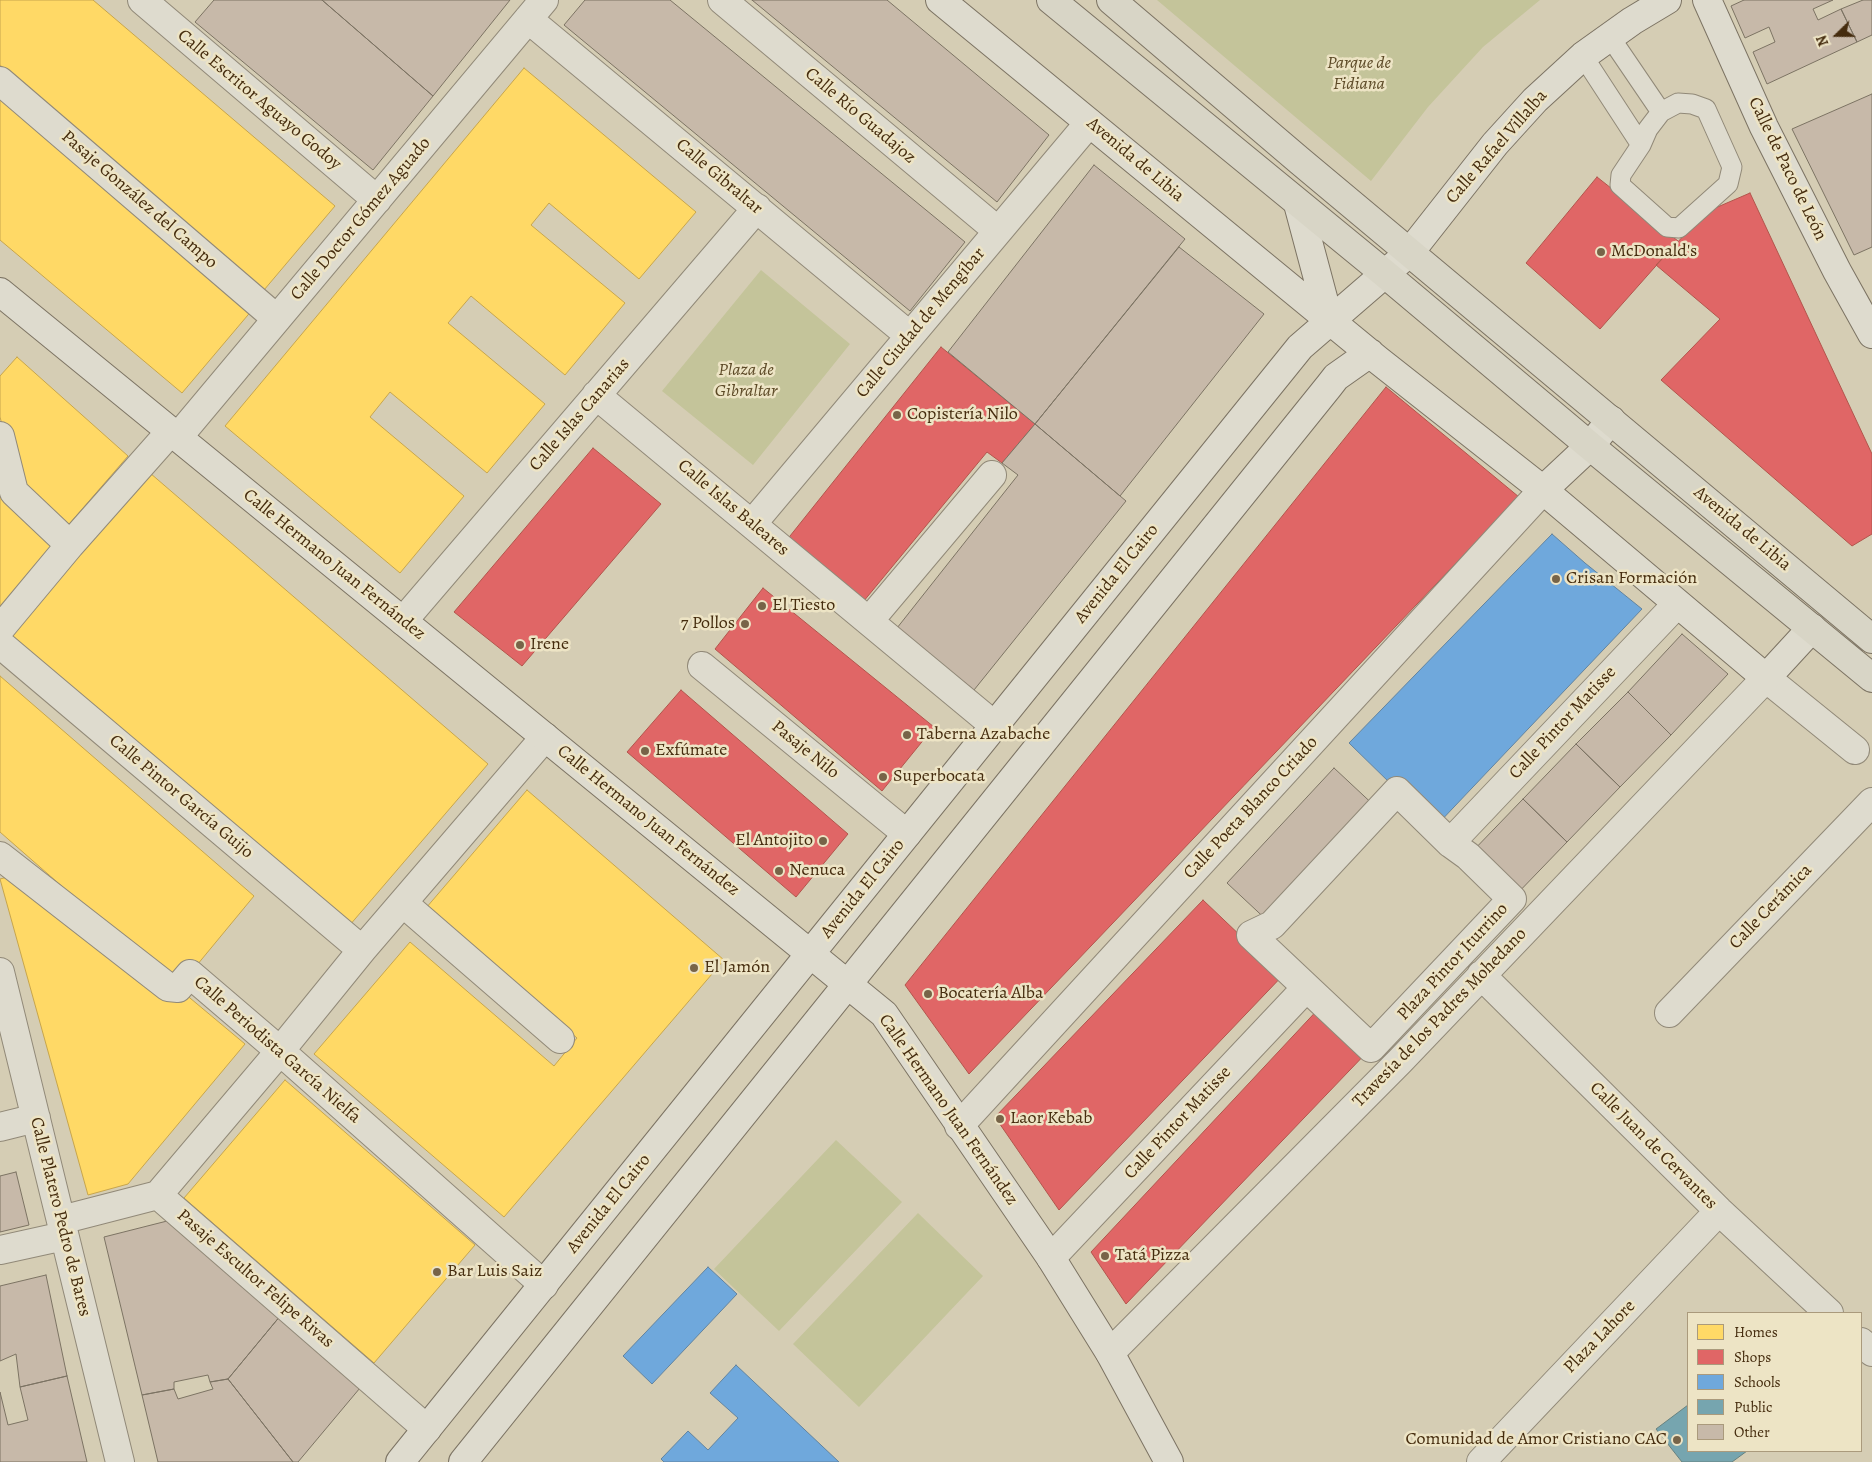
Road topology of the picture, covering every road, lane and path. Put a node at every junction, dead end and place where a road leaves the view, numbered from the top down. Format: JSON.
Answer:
{"nodes":[{"id":1,"x":722,"y":0,"type":"edge"},
{"id":2,"x":940,"y":0,"type":"edge"},
{"id":3,"x":1052,"y":0,"type":"edge"},
{"id":4,"x":1111,"y":0,"type":"edge"},
{"id":5,"x":1667,"y":0,"type":"edge"},
{"id":6,"x":1707,"y":0,"type":"edge"},
{"id":7,"x":158,"y":5,"type":"edge"},
{"id":8,"x":536,"y":10,"type":"edge"},
{"id":9,"x":1610,"y":37,"type":"junction"},
{"id":10,"x":1582,"y":56,"type":"junction"},
{"id":11,"x":0,"y":81,"type":"edge"},
{"id":12,"x":1661,"y":112,"type":"junction"},
{"id":13,"x":1090,"y":123,"type":"junction"},
{"id":14,"x":1641,"y":145,"type":"junction"},
{"id":15,"x":377,"y":200,"type":"junction"},
{"id":16,"x":1298,"y":204,"type":"junction"},
{"id":17,"x":756,"y":208,"type":"junction"},
{"id":18,"x":998,"y":231,"type":"junction"},
{"id":19,"x":1410,"y":252,"type":"junction"},
{"id":20,"x":1384,"y":273,"type":"junction"},
{"id":21,"x":0,"y":292,"type":"edge"},
{"id":22,"x":277,"y":319,"type":"junction"},
{"id":23,"x":1329,"y":320,"type":"junction"},
{"id":24,"x":1872,"y":334,"type":"edge"},
{"id":25,"x":910,"y":336,"type":"junction"},
{"id":26,"x":1370,"y":353,"type":"junction"},
{"id":27,"x":596,"y":395,"type":"junction"},
{"id":28,"x":1611,"y":420,"type":"junction"},
{"id":29,"x":174,"y":434,"type":"junction"},
{"id":30,"x":0,"y":436,"type":"edge"},
{"id":31,"x":1590,"y":446,"type":"junction"},
{"id":32,"x":992,"y":475,"type":"dead end"},
{"id":33,"x":1543,"y":490,"type":"junction"},
{"id":34,"x":752,"y":524,"type":"junction"},
{"id":35,"x":70,"y":545,"type":"junction"},
{"id":36,"x":1677,"y":604,"type":"junction"},
{"id":37,"x":403,"y":621,"type":"junction"},
{"id":38,"x":869,"y":621,"type":"junction"},
{"id":39,"x":1812,"y":628,"type":"junction"},
{"id":40,"x":0,"y":629,"type":"edge"},
{"id":41,"x":1872,"y":639,"type":"edge"},
{"id":42,"x":0,"y":644,"type":"edge"},
{"id":43,"x":702,"y":666,"type":"dead end"},
{"id":44,"x":1766,"y":678,"type":"junction"},
{"id":45,"x":1872,"y":678,"type":"edge"},
{"id":46,"x":995,"y":726,"type":"junction"},
{"id":47,"x":545,"y":737,"type":"junction"},
{"id":48,"x":1855,"y":750,"type":"dead end"},
{"id":49,"x":1872,"y":802,"type":"edge"},
{"id":50,"x":907,"y":834,"type":"junction"},
{"id":51,"x":1450,"y":843,"type":"junction"},
{"id":52,"x":0,"y":856,"type":"edge"},
{"id":53,"x":403,"y":903,"type":"junction"},
{"id":54,"x":362,"y":950,"type":"junction"},
{"id":55,"x":810,"y":954,"type":"junction"},
{"id":56,"x":0,"y":972,"type":"edge"},
{"id":57,"x":1481,"y":975,"type":"junction"},
{"id":58,"x":847,"y":984,"type":"junction"},
{"id":59,"x":1306,"y":988,"type":"junction"},
{"id":60,"x":1669,"y":1013,"type":"dead end"},
{"id":61,"x":560,"y":1039,"type":"dead end"},
{"id":62,"x":280,"y":1051,"type":"junction"},
{"id":63,"x":36,"y":1118,"type":"junction"},
{"id":64,"x":959,"y":1126,"type":"junction"},
{"id":65,"x":0,"y":1127,"type":"edge"},
{"id":66,"x":158,"y":1195,"type":"junction"},
{"id":67,"x":1719,"y":1211,"type":"junction"},
{"id":68,"x":62,"y":1228,"type":"junction"},
{"id":69,"x":0,"y":1250,"type":"edge"},
{"id":70,"x":1051,"y":1258,"type":"junction"},
{"id":71,"x":544,"y":1284,"type":"junction"},
{"id":72,"x":1829,"y":1312,"type":"edge"},
{"id":73,"x":1862,"y":1343,"type":"edge"},
{"id":74,"x":1872,"y":1352,"type":"edge"},
{"id":75,"x":1110,"y":1353,"type":"junction"},
{"id":76,"x":428,"y":1429,"type":"junction"},
{"id":77,"x":120,"y":1462,"type":"edge"},
{"id":78,"x":400,"y":1462,"type":"edge"},
{"id":79,"x":463,"y":1462,"type":"edge"},
{"id":80,"x":1170,"y":1462,"type":"edge"},
{"id":81,"x":1481,"y":1462,"type":"edge"}],
"edges":[{"from":1,"to":18,"type":"street","name":"Calle Río Guadajoz"},
{"from":2,"to":13,"type":"street","name":"Avenida de Libia"},
{"from":3,"to":16,"type":"main road","name":"Avenida de Libia"},
{"from":4,"to":19,"type":"main road","name":"Avenida de Libia"},
{"from":5,"to":9,"type":"street","name":"Calle Rafael Villalba"},
{"from":6,"to":24,"type":"street","name":"Calle de Paco de León"},
{"from":7,"to":15,"type":"street","name":"Calle Escritor Aguayo Godoy"},
{"from":8,"to":15,"type":"street","name":"Calle Doctor Gómez Aguado"},
{"from":8,"to":17,"type":"street","name":"Calle Gibraltar"},
{"from":9,"to":10,"type":"street","name":"Calle Rafael Villalba"},
{"from":9,"to":12,"type":"lane"},
{"from":10,"to":14,"type":"lane"},
{"from":10,"to":19,"type":"street","name":"Calle Rafael Villalba"},
{"from":11,"to":22,"type":"street","name":"Pasaje González del Campo"},
{"from":12,"to":14,"type":"lane"},
{"from":12,"to":14,"type":"lane"},
{"from":13,"to":18,"type":"street","name":"Calle Ciudad de Mengíbar"},
{"from":13,"to":23,"type":"street","name":"Avenida de Libia"},
{"from":15,"to":22,"type":"street","name":"Calle Doctor Gómez Aguado"},
{"from":16,"to":20,"type":"main road","name":"Avenida de Libia"},
{"from":16,"to":23,"type":"street"},
{"from":17,"to":25,"type":"street","name":"Calle Gibraltar"},
{"from":17,"to":27,"type":"street","name":"Calle Islas Canarias"},
{"from":18,"to":25,"type":"street","name":"Calle Ciudad de Mengíbar"},
{"from":19,"to":20,"type":"street"},
{"from":19,"to":28,"type":"main road","name":"Avenida de Libia"},
{"from":20,"to":23,"type":"street"},
{"from":20,"to":31,"type":"main road","name":"Avenida de Libia"},
{"from":21,"to":29,"type":"street","name":"Calle Hermano Juan Fernández"},
{"from":22,"to":29,"type":"street","name":"Calle Doctor Gómez Aguado"},
{"from":23,"to":26,"type":"street","name":"Avenida de Libia"},
{"from":23,"to":46,"type":"street","name":"Avenida El Cairo"},
{"from":25,"to":34,"type":"street","name":"Calle Ciudad de Mengíbar"},
{"from":26,"to":33,"type":"street","name":"Avenida de Libia"},
{"from":26,"to":58,"type":"street"},
{"from":27,"to":34,"type":"street","name":"Calle Islas Baleares"},
{"from":27,"to":37,"type":"street","name":"Calle Islas Canarias"},
{"from":28,"to":31,"type":"street"},
{"from":28,"to":41,"type":"main road","name":"Avenida de Libia"},
{"from":29,"to":35,"type":"street"},
{"from":29,"to":37,"type":"street","name":"Calle Hermano Juan Fernández"},
{"from":30,"to":35,"type":"street"},
{"from":31,"to":33,"type":"street"},
{"from":31,"to":39,"type":"main road","name":"Avenida de Libia"},
{"from":32,"to":38,"type":"street"},
{"from":33,"to":36,"type":"street","name":"Avenida de Libia"},
{"from":33,"to":64,"type":"street","name":"Calle Poeta Blanco Criado"},
{"from":34,"to":38,"type":"street","name":"Calle Islas Baleares"},
{"from":35,"to":40,"type":"street"},
{"from":36,"to":44,"type":"street","name":"Avenida de Libia"},
{"from":36,"to":51,"type":"street","name":"Calle Pintor Matisse"},
{"from":37,"to":47,"type":"street","name":"Calle Hermano Juan Fernández"},
{"from":38,"to":46,"type":"street","name":"Calle Islas Baleares"},
{"from":39,"to":44,"type":"street"},
{"from":39,"to":45,"type":"main road","name":"Avenida de Libia"},
{"from":42,"to":54,"type":"street","name":"Calle Pintor García Guijo"},
{"from":43,"to":50,"type":"street","name":"Pasaje Nilo"},
{"from":44,"to":48,"type":"street","name":"Avenida de Libia"},
{"from":44,"to":57,"type":"street","name":"Travesía de los Padres Mohedano"},
{"from":46,"to":50,"type":"street","name":"Avenida El Cairo"},
{"from":47,"to":53,"type":"street"},
{"from":47,"to":55,"type":"street","name":"Calle Hermano Juan Fernández"},
{"from":49,"to":60,"type":"street","name":"Calle Cerámica"},
{"from":50,"to":55,"type":"street","name":"Avenida El Cairo"},
{"from":51,"to":59,"type":"street","name":"Plaza Pintor Iturrino"},
{"from":51,"to":59,"type":"street","name":"Plaza Pintor Iturrino"},
{"from":52,"to":62,"type":"street","name":"Calle Periodista García Nielfa"},
{"from":53,"to":54,"type":"street"},
{"from":53,"to":61,"type":"street"},
{"from":54,"to":62,"type":"street"},
{"from":55,"to":58,"type":"street","name":"Calle Hermano Juan Fernández"},
{"from":55,"to":71,"type":"street","name":"Avenida El Cairo"},
{"from":56,"to":63,"type":"street","name":"Calle Platero Pedro de Bares"},
{"from":57,"to":67,"type":"street","name":"Calle Juan de Cervantes"},
{"from":57,"to":75,"type":"street","name":"Travesía de los Padres Mohedano"},
{"from":58,"to":64,"type":"street","name":"Calle Hermano Juan Fernández"},
{"from":58,"to":79,"type":"street"},
{"from":59,"to":70,"type":"street","name":"Calle Pintor Matisse"},
{"from":62,"to":66,"type":"street"},
{"from":62,"to":71,"type":"street","name":"Calle Periodista García Nielfa"},
{"from":63,"to":65,"type":"street"},
{"from":63,"to":68,"type":"street","name":"Calle Platero Pedro de Bares"},
{"from":64,"to":70,"type":"street","name":"Calle Hermano Juan Fernández"},
{"from":66,"to":68,"type":"street"},
{"from":66,"to":76,"type":"street","name":"Pasaje Escultor Felipe Rivas"},
{"from":67,"to":72,"type":"street","name":"Calle Juan de Cervantes"},
{"from":67,"to":81,"type":"street","name":"Plaza Lahore"},
{"from":68,"to":69,"type":"street"},
{"from":68,"to":77,"type":"street","name":"Calle Platero Pedro de Bares"},
{"from":70,"to":75,"type":"street","name":"Calle Hermano Juan Fernández"},
{"from":71,"to":76,"type":"street","name":"Avenida El Cairo"},
{"from":73,"to":74,"type":"street"},
{"from":75,"to":80,"type":"street","name":"Calle Hermano Juan Fernández"},
{"from":76,"to":78,"type":"street","name":"Avenida El Cairo"}]}
